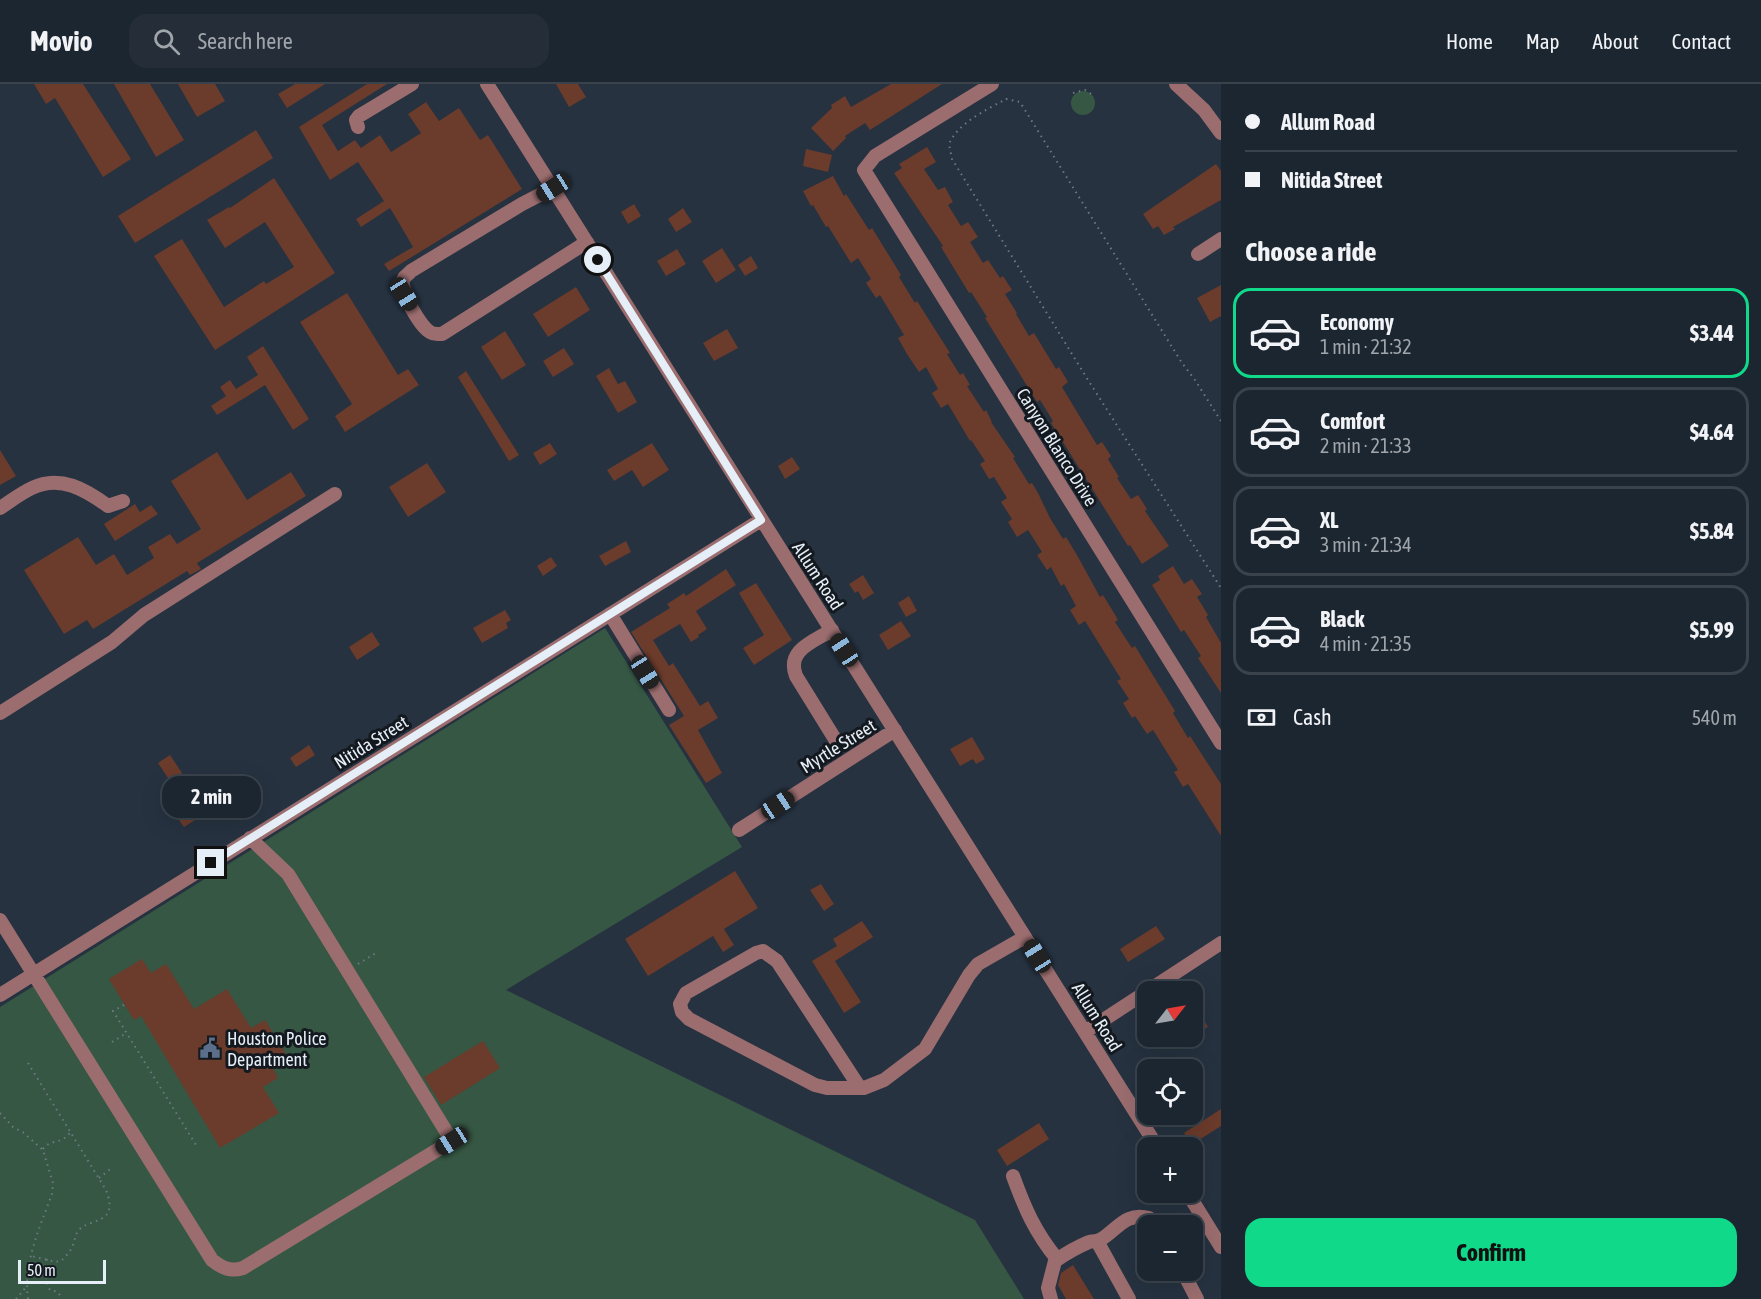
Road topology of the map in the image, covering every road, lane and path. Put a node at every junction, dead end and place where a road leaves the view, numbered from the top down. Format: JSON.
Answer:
{"nodes":[{"id":1,"x":412,"y":84,"type":"edge"},
{"id":2,"x":488,"y":84,"type":"edge"},
{"id":3,"x":992,"y":84,"type":"edge"},
{"id":4,"x":1085,"y":84,"type":"edge"},
{"id":5,"x":1176,"y":84,"type":"edge"},
{"id":6,"x":1085,"y":90,"type":"junction"},
{"id":7,"x":1073,"y":93,"type":"dead end"},
{"id":8,"x":1093,"y":95,"type":"dead end"},
{"id":9,"x":358,"y":127,"type":"dead end"},
{"id":10,"x":1221,"y":133,"type":"edge"},
{"id":11,"x":553,"y":188,"type":"junction"},
{"id":12,"x":1221,"y":239,"type":"edge"},
{"id":13,"x":587,"y":242,"type":"junction"},
{"id":14,"x":1198,"y":254,"type":"dead end"},
{"id":15,"x":1221,"y":421,"type":"edge"},
{"id":16,"x":335,"y":494,"type":"dead end"},
{"id":17,"x":123,"y":501,"type":"dead end"},
{"id":18,"x":0,"y":508,"type":"edge"},
{"id":19,"x":761,"y":520,"type":"junction"},
{"id":20,"x":1221,"y":588,"type":"edge"},
{"id":21,"x":610,"y":614,"type":"junction"},
{"id":22,"x":832,"y":630,"type":"junction"},
{"id":23,"x":669,"y":710,"type":"dead end"},
{"id":24,"x":0,"y":713,"type":"edge"},
{"id":25,"x":896,"y":730,"type":"junction"},
{"id":26,"x":1221,"y":743,"type":"edge"},
{"id":27,"x":838,"y":744,"type":"dead end"},
{"id":28,"x":739,"y":830,"type":"dead end"},
{"id":29,"x":250,"y":838,"type":"junction"},
{"id":30,"x":0,"y":920,"type":"edge"},
{"id":31,"x":1025,"y":937,"type":"junction"},
{"id":32,"x":1221,"y":943,"type":"edge"},
{"id":33,"x":376,"y":953,"type":"dead end"},
{"id":34,"x":347,"y":971,"type":"junction"},
{"id":35,"x":34,"y":974,"type":"junction"},
{"id":36,"x":0,"y":995,"type":"edge"},
{"id":37,"x":124,"y":1005,"type":"dead end"},
{"id":38,"x":1085,"y":1032,"type":"junction"},
{"id":39,"x":126,"y":1034,"type":"junction"},
{"id":40,"x":112,"y":1042,"type":"dead end"},
{"id":41,"x":28,"y":1063,"type":"dead end"},
{"id":42,"x":860,"y":1088,"type":"junction"},
{"id":43,"x":0,"y":1113,"type":"edge"},
{"id":44,"x":71,"y":1132,"type":"junction"},
{"id":45,"x":1151,"y":1137,"type":"edge"},
{"id":46,"x":196,"y":1146,"type":"dead end"},
{"id":47,"x":43,"y":1149,"type":"junction"},
{"id":48,"x":113,"y":1167,"type":"dead end"},
{"id":49,"x":1013,"y":1176,"type":"dead end"},
{"id":50,"x":99,"y":1178,"type":"junction"},
{"id":51,"x":1193,"y":1203,"type":"edge"},
{"id":52,"x":1137,"y":1217,"type":"edge"},
{"id":53,"x":1097,"y":1241,"type":"junction"},
{"id":54,"x":1221,"y":1247,"type":"edge"},
{"id":55,"x":31,"y":1256,"type":"junction"},
{"id":56,"x":47,"y":1259,"type":"junction"},
{"id":57,"x":1057,"y":1259,"type":"junction"},
{"id":58,"x":1188,"y":1281,"type":"edge"},
{"id":59,"x":26,"y":1287,"type":"junction"},
{"id":60,"x":16,"y":1299,"type":"edge"},
{"id":61,"x":28,"y":1299,"type":"edge"},
{"id":62,"x":62,"y":1299,"type":"edge"},
{"id":63,"x":1051,"y":1299,"type":"edge"},
{"id":64,"x":1129,"y":1299,"type":"edge"},
{"id":65,"x":1197,"y":1299,"type":"edge"}],
"edges":[{"from":1,"to":9,"type":"street"},
{"from":2,"to":11,"type":"street","name":"Allum Road"},
{"from":3,"to":26,"type":"street","name":"Canyon Blanco Drive"},
{"from":4,"to":6,"type":"path"},
{"from":5,"to":10,"type":"street"},
{"from":6,"to":7,"type":"path"},
{"from":6,"to":8,"type":"path"},
{"from":11,"to":13,"type":"street","name":"Allum Road"},
{"from":11,"to":13,"type":"street"},
{"from":12,"to":14,"type":"street"},
{"from":13,"to":19,"type":"street","name":"Allum Road"},
{"from":15,"to":20,"type":"path"},
{"from":16,"to":24,"type":"street"},
{"from":17,"to":18,"type":"street"},
{"from":19,"to":21,"type":"street","name":"Nitida Street"},
{"from":19,"to":22,"type":"street","name":"Allum Road"},
{"from":21,"to":23,"type":"street"},
{"from":21,"to":29,"type":"street","name":"Nitida Street"},
{"from":22,"to":25,"type":"street","name":"Allum Road"},
{"from":22,"to":27,"type":"street"},
{"from":25,"to":28,"type":"street","name":"Myrtle Street"},
{"from":25,"to":31,"type":"street","name":"Allum Road"},
{"from":29,"to":34,"type":"street"},
{"from":29,"to":35,"type":"street","name":"Nitida Street"},
{"from":30,"to":35,"type":"street"},
{"from":31,"to":38,"type":"street","name":"Allum Road"},
{"from":31,"to":42,"type":"street"},
{"from":32,"to":38,"type":"street"},
{"from":33,"to":34,"type":"path"},
{"from":34,"to":35,"type":"street"},
{"from":35,"to":36,"type":"street","name":"Nitida Street"},
{"from":37,"to":39,"type":"path"},
{"from":38,"to":45,"type":"street","name":"Allum Road"},
{"from":39,"to":40,"type":"path"},
{"from":39,"to":46,"type":"path"},
{"from":41,"to":44,"type":"path"},
{"from":42,"to":42,"type":"street"},
{"from":43,"to":47,"type":"path"},
{"from":44,"to":47,"type":"path"},
{"from":44,"to":50,"type":"path"},
{"from":47,"to":55,"type":"path"},
{"from":48,"to":50,"type":"path"},
{"from":49,"to":57,"type":"street"},
{"from":50,"to":56,"type":"path"},
{"from":51,"to":54,"type":"street"},
{"from":52,"to":53,"type":"street"},
{"from":53,"to":57,"type":"street"},
{"from":53,"to":64,"type":"street"},
{"from":55,"to":56,"type":"path"},
{"from":55,"to":59,"type":"path"},
{"from":56,"to":62,"type":"path"},
{"from":57,"to":63,"type":"street"},
{"from":58,"to":65,"type":"street"},
{"from":59,"to":60,"type":"path"},
{"from":59,"to":61,"type":"path"}]}
